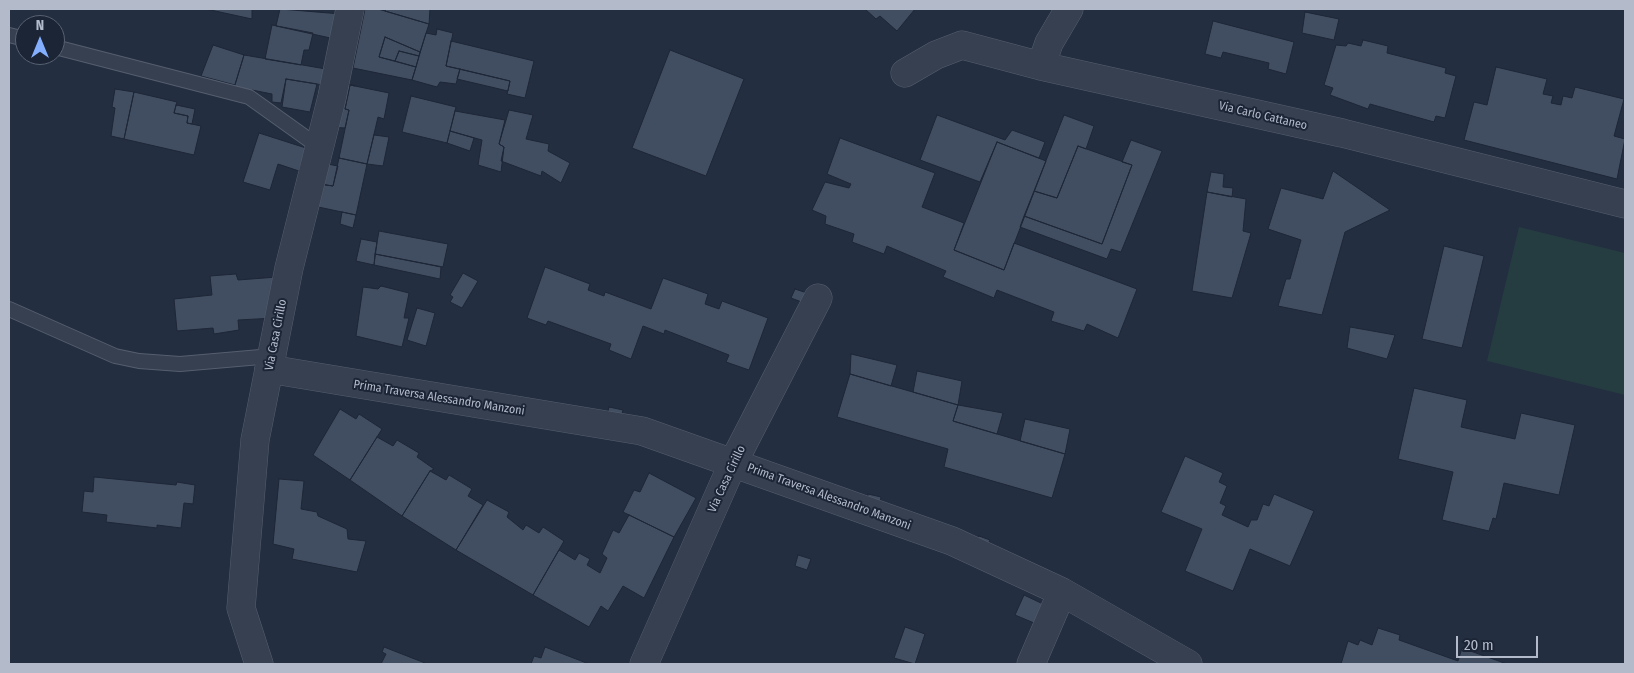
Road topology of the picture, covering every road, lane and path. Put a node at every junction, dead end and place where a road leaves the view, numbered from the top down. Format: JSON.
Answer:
{"nodes":[{"id":1,"x":350,"y":9,"type":"edge"},
{"id":2,"x":1069,"y":9,"type":"edge"},
{"id":3,"x":65,"y":50,"type":"edge"},
{"id":4,"x":1041,"y":66,"type":"junction"},
{"id":5,"x":905,"y":73,"type":"dead end"},
{"id":6,"x":319,"y":147,"type":"junction"},
{"id":7,"x":1625,"y":204,"type":"edge"},
{"id":8,"x":818,"y":298,"type":"dead end"},
{"id":9,"x":9,"y":308,"type":"edge"},
{"id":10,"x":271,"y":362,"type":"junction"},
{"id":11,"x":733,"y":463,"type":"junction"},
{"id":12,"x":1062,"y":592,"type":"junction"},
{"id":13,"x":259,"y":664,"type":"edge"},
{"id":14,"x":644,"y":664,"type":"edge"},
{"id":15,"x":1031,"y":664,"type":"edge"},
{"id":16,"x":1188,"y":664,"type":"edge"}],
"edges":[{"from":1,"to":6,"type":"street","name":"Via Casa Cirillo"},
{"from":2,"to":4,"type":"street"},
{"from":3,"to":6,"type":"lane"},
{"from":4,"to":5,"type":"street","name":"Via Carlo Cattaneo"},
{"from":4,"to":7,"type":"street","name":"Via Carlo Cattaneo"},
{"from":6,"to":10,"type":"street","name":"Via Casa Cirillo"},
{"from":8,"to":11,"type":"street","name":"Via Casa Cirillo"},
{"from":9,"to":10,"type":"lane"},
{"from":10,"to":11,"type":"street","name":"Prima Traversa Alessandro Manzoni"},
{"from":10,"to":13,"type":"street","name":"Via Casa Cirillo"},
{"from":11,"to":12,"type":"street","name":"Prima Traversa Alessandro Manzoni"},
{"from":11,"to":14,"type":"street","name":"Via Casa Cirillo"},
{"from":12,"to":15,"type":"street"},
{"from":12,"to":16,"type":"street","name":"Prima Traversa Alessandro Manzoni"}]}
